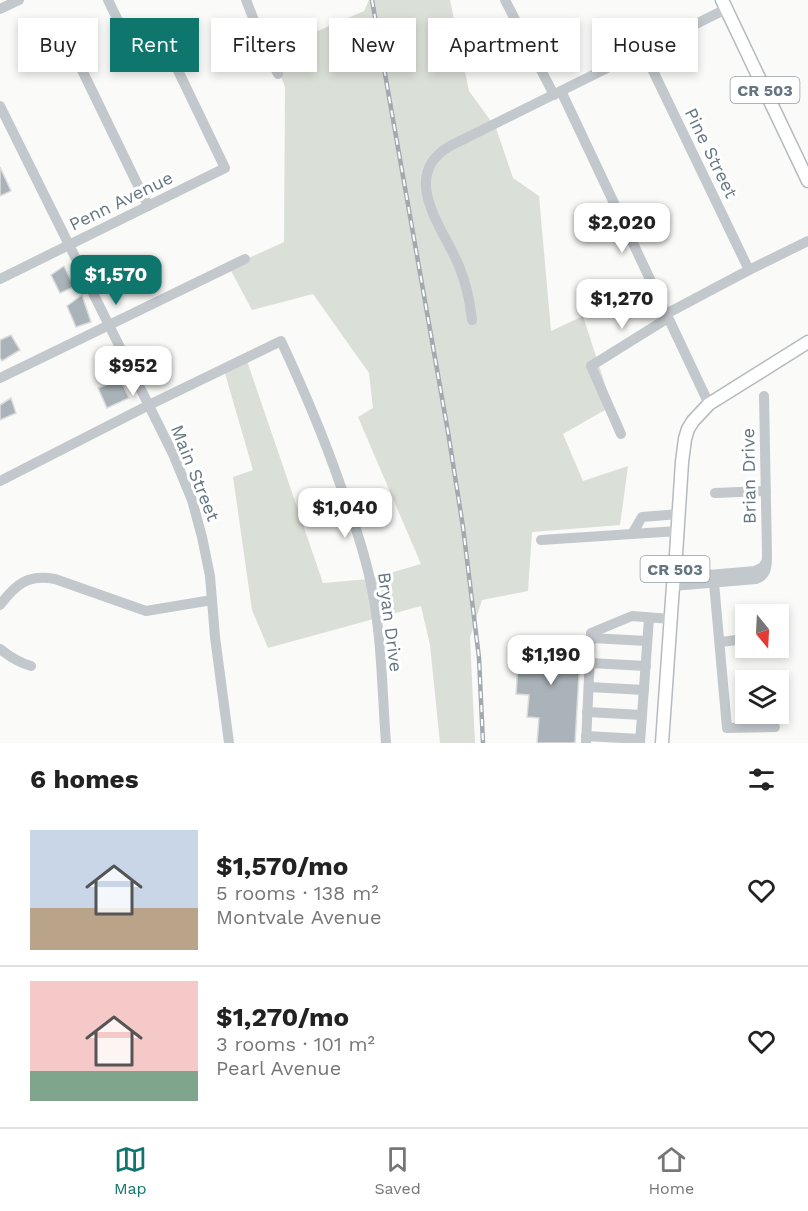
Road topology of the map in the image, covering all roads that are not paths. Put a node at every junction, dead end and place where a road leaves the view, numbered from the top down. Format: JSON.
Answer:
{"nodes":[{"id":1,"x":19,"y":0,"type":"edge"},
{"id":2,"x":108,"y":0,"type":"edge"},
{"id":3,"x":246,"y":0,"type":"edge"},
{"id":4,"x":505,"y":0,"type":"edge"},
{"id":5,"x":724,"y":4,"type":"edge"},
{"id":6,"x":0,"y":9,"type":"edge"},
{"id":7,"x":698,"y":19,"type":"edge"},
{"id":8,"x":83,"y":72,"type":"edge"},
{"id":9,"x":600,"y":72,"type":"edge"},
{"id":10,"x":654,"y":72,"type":"edge"},
{"id":11,"x":278,"y":74,"type":"dead end"},
{"id":12,"x":558,"y":93,"type":"junction"},
{"id":13,"x":0,"y":106,"type":"edge"},
{"id":14,"x":803,"y":157,"type":"edge"},
{"id":15,"x":808,"y":181,"type":"edge"},
{"id":16,"x":148,"y":206,"type":"junction"},
{"id":17,"x":808,"y":241,"type":"edge"},
{"id":18,"x":69,"y":245,"type":"junction"},
{"id":19,"x":245,"y":259,"type":"dead end"},
{"id":20,"x":748,"y":270,"type":"junction"},
{"id":21,"x":0,"y":279,"type":"edge"},
{"id":22,"x":667,"y":316,"type":"junction"},
{"id":23,"x":471,"y":320,"type":"dead end"},
{"id":24,"x":109,"y":325,"type":"junction"},
{"id":25,"x":808,"y":342,"type":"edge"},
{"id":26,"x":0,"y":378,"type":"edge"},
{"id":27,"x":764,"y":396,"type":"dead end"},
{"id":28,"x":710,"y":404,"type":"junction"},
{"id":29,"x":149,"y":405,"type":"junction"},
{"id":30,"x":621,"y":434,"type":"dead end"},
{"id":31,"x":0,"y":481,"type":"edge"},
{"id":32,"x":766,"y":491,"type":"junction"},
{"id":33,"x":716,"y":493,"type":"dead end"},
{"id":34,"x":679,"y":514,"type":"junction"},
{"id":35,"x":678,"y":531,"type":"junction"},
{"id":36,"x":632,"y":534,"type":"junction"},
{"id":37,"x":541,"y":540,"type":"dead end"},
{"id":38,"x":767,"y":555,"type":"junction"},
{"id":39,"x":674,"y":582,"type":"junction"},
{"id":40,"x":714,"y":583,"type":"junction"},
{"id":41,"x":212,"y":600,"type":"junction"},
{"id":42,"x":0,"y":605,"type":"edge"},
{"id":43,"x":649,"y":618,"type":"junction"},
{"id":44,"x":671,"y":619,"type":"junction"},
{"id":45,"x":591,"y":638,"type":"junction"},
{"id":46,"x":735,"y":640,"type":"edge"},
{"id":47,"x":647,"y":641,"type":"junction"},
{"id":48,"x":720,"y":642,"type":"junction"},
{"id":49,"x":0,"y":649,"type":"edge"},
{"id":50,"x":590,"y":663,"type":"junction"},
{"id":51,"x":31,"y":666,"type":"dead end"},
{"id":52,"x":646,"y":666,"type":"junction"},
{"id":53,"x":589,"y":687,"type":"junction"},
{"id":54,"x":644,"y":690,"type":"junction"},
{"id":55,"x":588,"y":712,"type":"junction"},
{"id":56,"x":642,"y":715,"type":"junction"},
{"id":57,"x":775,"y":727,"type":"dead end"},
{"id":58,"x":586,"y":740,"type":"edge"},
{"id":59,"x":640,"y":741,"type":"edge"},
{"id":60,"x":230,"y":743,"type":"edge"},
{"id":61,"x":386,"y":743,"type":"edge"},
{"id":62,"x":662,"y":743,"type":"edge"}],
"edges":[{"from":1,"to":6,"type":"street"},
{"from":2,"to":16,"type":"street","name":"Penn Avenue"},
{"from":3,"to":11,"type":"street"},
{"from":4,"to":12,"type":"street"},
{"from":5,"to":7,"type":"street"},
{"from":5,"to":14,"type":"main road","number":"CR 503"},
{"from":8,"to":16,"type":"street"},
{"from":9,"to":12,"type":"street"},
{"from":10,"to":20,"type":"street","name":"Pine Street"},
{"from":12,"to":22,"type":"street"},
{"from":12,"to":23,"type":"street"},
{"from":13,"to":18,"type":"street","name":"Main Street"},
{"from":14,"to":15,"type":"main road","number":"CR 503"},
{"from":16,"to":18,"type":"street","name":"Penn Avenue"},
{"from":17,"to":20,"type":"street"},
{"from":18,"to":21,"type":"street","name":"Penn Avenue"},
{"from":18,"to":24,"type":"street","name":"Main Street"},
{"from":19,"to":24,"type":"street"},
{"from":20,"to":22,"type":"street"},
{"from":22,"to":28,"type":"street"},
{"from":22,"to":30,"type":"street"},
{"from":24,"to":26,"type":"street"},
{"from":24,"to":29,"type":"street","name":"Main Street"},
{"from":25,"to":28,"type":"main road","number":"CR 503"},
{"from":27,"to":32,"type":"street","name":"Brian Drive"},
{"from":28,"to":34,"type":"main road","number":"CR 503"},
{"from":29,"to":31,"type":"street"},
{"from":29,"to":41,"type":"street","name":"Main Street"},
{"from":29,"to":61,"type":"street","name":"Bryan Drive"},
{"from":32,"to":33,"type":"street"},
{"from":32,"to":38,"type":"street","name":"Brian Drive"},
{"from":34,"to":35,"type":"main road","number":"CR 503"},
{"from":34,"to":36,"type":"street"},
{"from":35,"to":36,"type":"street"},
{"from":35,"to":39,"type":"main road","number":"CR 503"},
{"from":36,"to":37,"type":"street"},
{"from":38,"to":39,"type":"street"},
{"from":38,"to":40,"type":"street","name":"Brian Drive"},
{"from":39,"to":40,"type":"street","name":"Brian Drive"},
{"from":39,"to":44,"type":"main road","number":"CR 503"},
{"from":40,"to":48,"type":"street"},
{"from":41,"to":42,"type":"street"},
{"from":41,"to":60,"type":"street","name":"Main Street"},
{"from":43,"to":44,"type":"street"},
{"from":43,"to":45,"type":"street"},
{"from":43,"to":47,"type":"street"},
{"from":44,"to":62,"type":"main road","number":"CR 503"},
{"from":45,"to":47,"type":"street"},
{"from":45,"to":50,"type":"street"},
{"from":46,"to":48,"type":"street"},
{"from":47,"to":52,"type":"street"},
{"from":48,"to":57,"type":"street"},
{"from":49,"to":51,"type":"street"},
{"from":50,"to":52,"type":"street"},
{"from":50,"to":53,"type":"street"},
{"from":52,"to":54,"type":"street"},
{"from":53,"to":54,"type":"street"},
{"from":53,"to":55,"type":"street"},
{"from":54,"to":56,"type":"street"},
{"from":55,"to":56,"type":"street"},
{"from":55,"to":58,"type":"street"},
{"from":56,"to":59,"type":"street"},
{"from":58,"to":59,"type":"street"}]}
